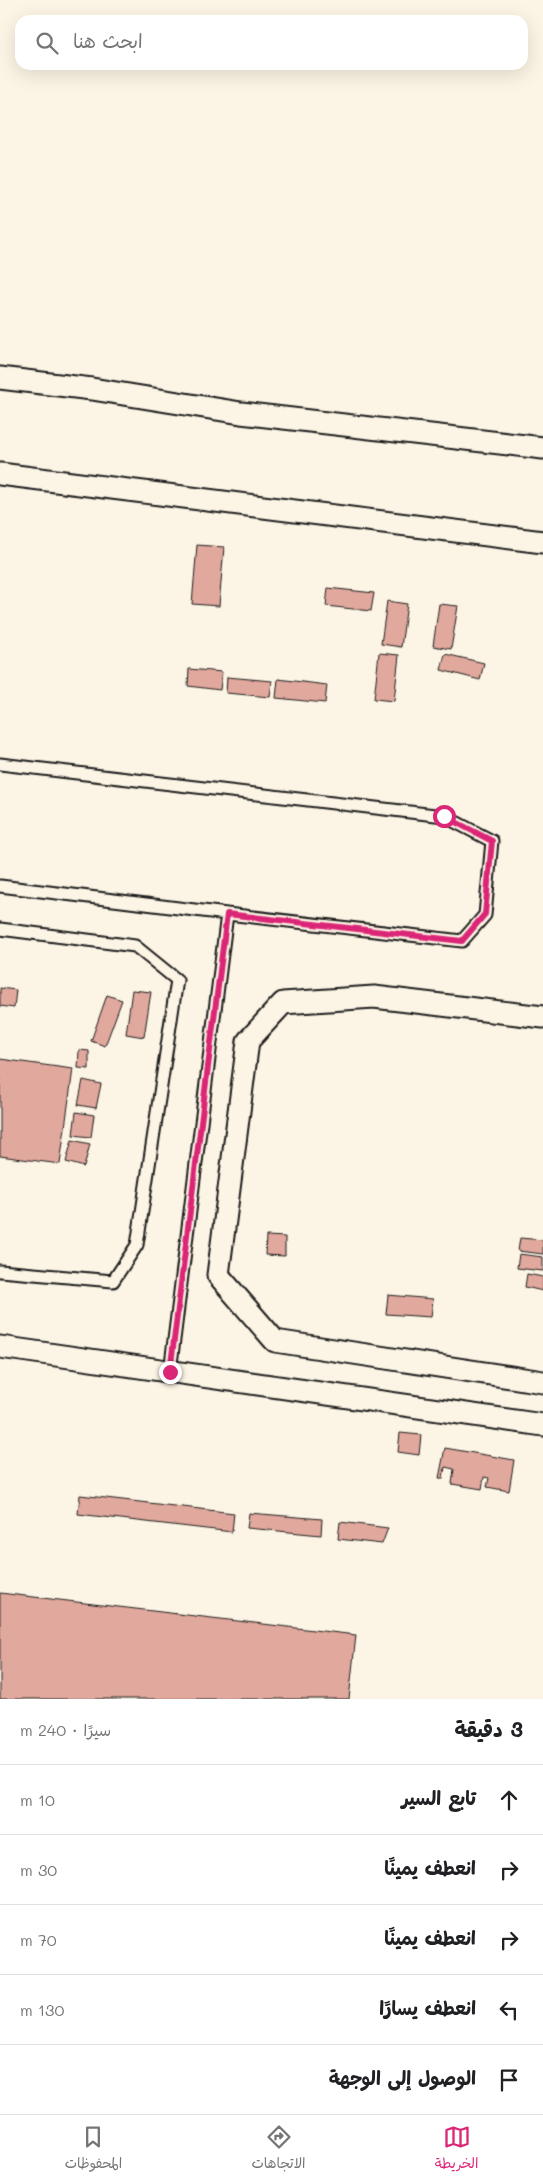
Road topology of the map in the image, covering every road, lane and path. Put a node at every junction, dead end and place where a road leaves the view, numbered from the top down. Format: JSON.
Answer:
{"nodes":[{"id":1,"x":0,"y":378,"type":"edge"},
{"id":2,"x":543,"y":448,"type":"edge"},
{"id":3,"x":0,"y":474,"type":"edge"},
{"id":4,"x":543,"y":542,"type":"edge"},
{"id":5,"x":0,"y":764,"type":"edge"},
{"id":6,"x":0,"y":886,"type":"edge"},
{"id":7,"x":227,"y":914,"type":"junction"},
{"id":8,"x":0,"y":929,"type":"edge"},
{"id":9,"x":543,"y":1018,"type":"edge"},
{"id":10,"x":0,"y":1271,"type":"edge"},
{"id":11,"x":0,"y":1347,"type":"edge"},
{"id":12,"x":170,"y":1372,"type":"junction"},
{"id":13,"x":543,"y":1382,"type":"edge"},
{"id":14,"x":543,"y":1425,"type":"edge"}],
"edges":[{"from":1,"to":2,"type":"street"},
{"from":3,"to":4,"type":"street"},
{"from":5,"to":7,"type":"lane"},
{"from":6,"to":7,"type":"lane"},
{"from":7,"to":12,"type":"lane"},
{"from":8,"to":10,"type":"lane"},
{"from":9,"to":13,"type":"street"},
{"from":11,"to":12,"type":"street"},
{"from":12,"to":14,"type":"street"}]}
